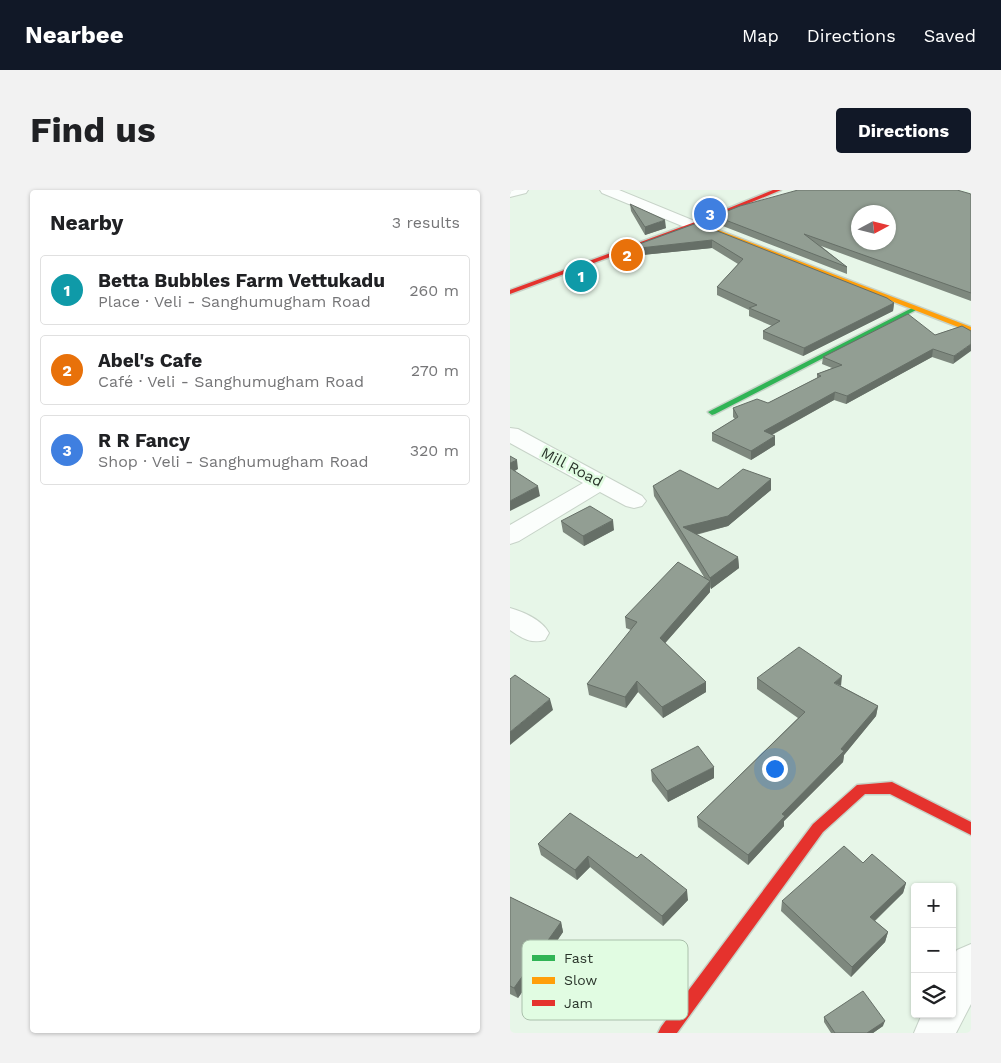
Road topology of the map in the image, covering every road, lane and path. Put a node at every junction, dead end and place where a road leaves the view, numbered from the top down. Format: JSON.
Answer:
{"nodes":[{"id":1,"x":521,"y":190,"type":"edge"},
{"id":2,"x":607,"y":190,"type":"edge"},
{"id":3,"x":778,"y":190,"type":"edge"},
{"id":4,"x":510,"y":193,"type":"edge"},
{"id":5,"x":694,"y":224,"type":"junction"},
{"id":6,"x":510,"y":292,"type":"edge"},
{"id":7,"x":916,"y":308,"type":"junction"},
{"id":8,"x":971,"y":330,"type":"edge"},
{"id":9,"x":712,"y":412,"type":"dead end"},
{"id":10,"x":510,"y":434,"type":"edge"},
{"id":11,"x":600,"y":482,"type":"junction"},
{"id":12,"x":634,"y":501,"type":"dead end"},
{"id":13,"x":510,"y":536,"type":"edge"},
{"id":14,"x":510,"y":617,"type":"edge"},
{"id":15,"x":535,"y":634,"type":"dead end"},
{"id":16,"x":971,"y":829,"type":"edge"},
{"id":17,"x":971,"y":963,"type":"edge"},
{"id":18,"x":956,"y":991,"type":"edge"},
{"id":19,"x":688,"y":1004,"type":"edge"},
{"id":20,"x":942,"y":1018,"type":"edge"},
{"id":21,"x":677,"y":1020,"type":"edge"},
{"id":22,"x":667,"y":1033,"type":"edge"},
{"id":23,"x":935,"y":1033,"type":"edge"}],
"edges":[{"from":1,"to":4,"type":"street"},
{"from":2,"to":5,"type":"street"},
{"from":3,"to":5,"type":"street"},
{"from":5,"to":6,"type":"street"},
{"from":5,"to":7,"type":"street"},
{"from":7,"to":8,"type":"street"},
{"from":7,"to":9,"type":"street"},
{"from":10,"to":11,"type":"street","name":"Mill Road"},
{"from":11,"to":12,"type":"street","name":"Mill Road"},
{"from":11,"to":13,"type":"street"},
{"from":14,"to":15,"type":"street"},
{"from":16,"to":19,"type":"street"},
{"from":17,"to":18,"type":"street"},
{"from":20,"to":23,"type":"street"},
{"from":21,"to":22,"type":"street"}]}
